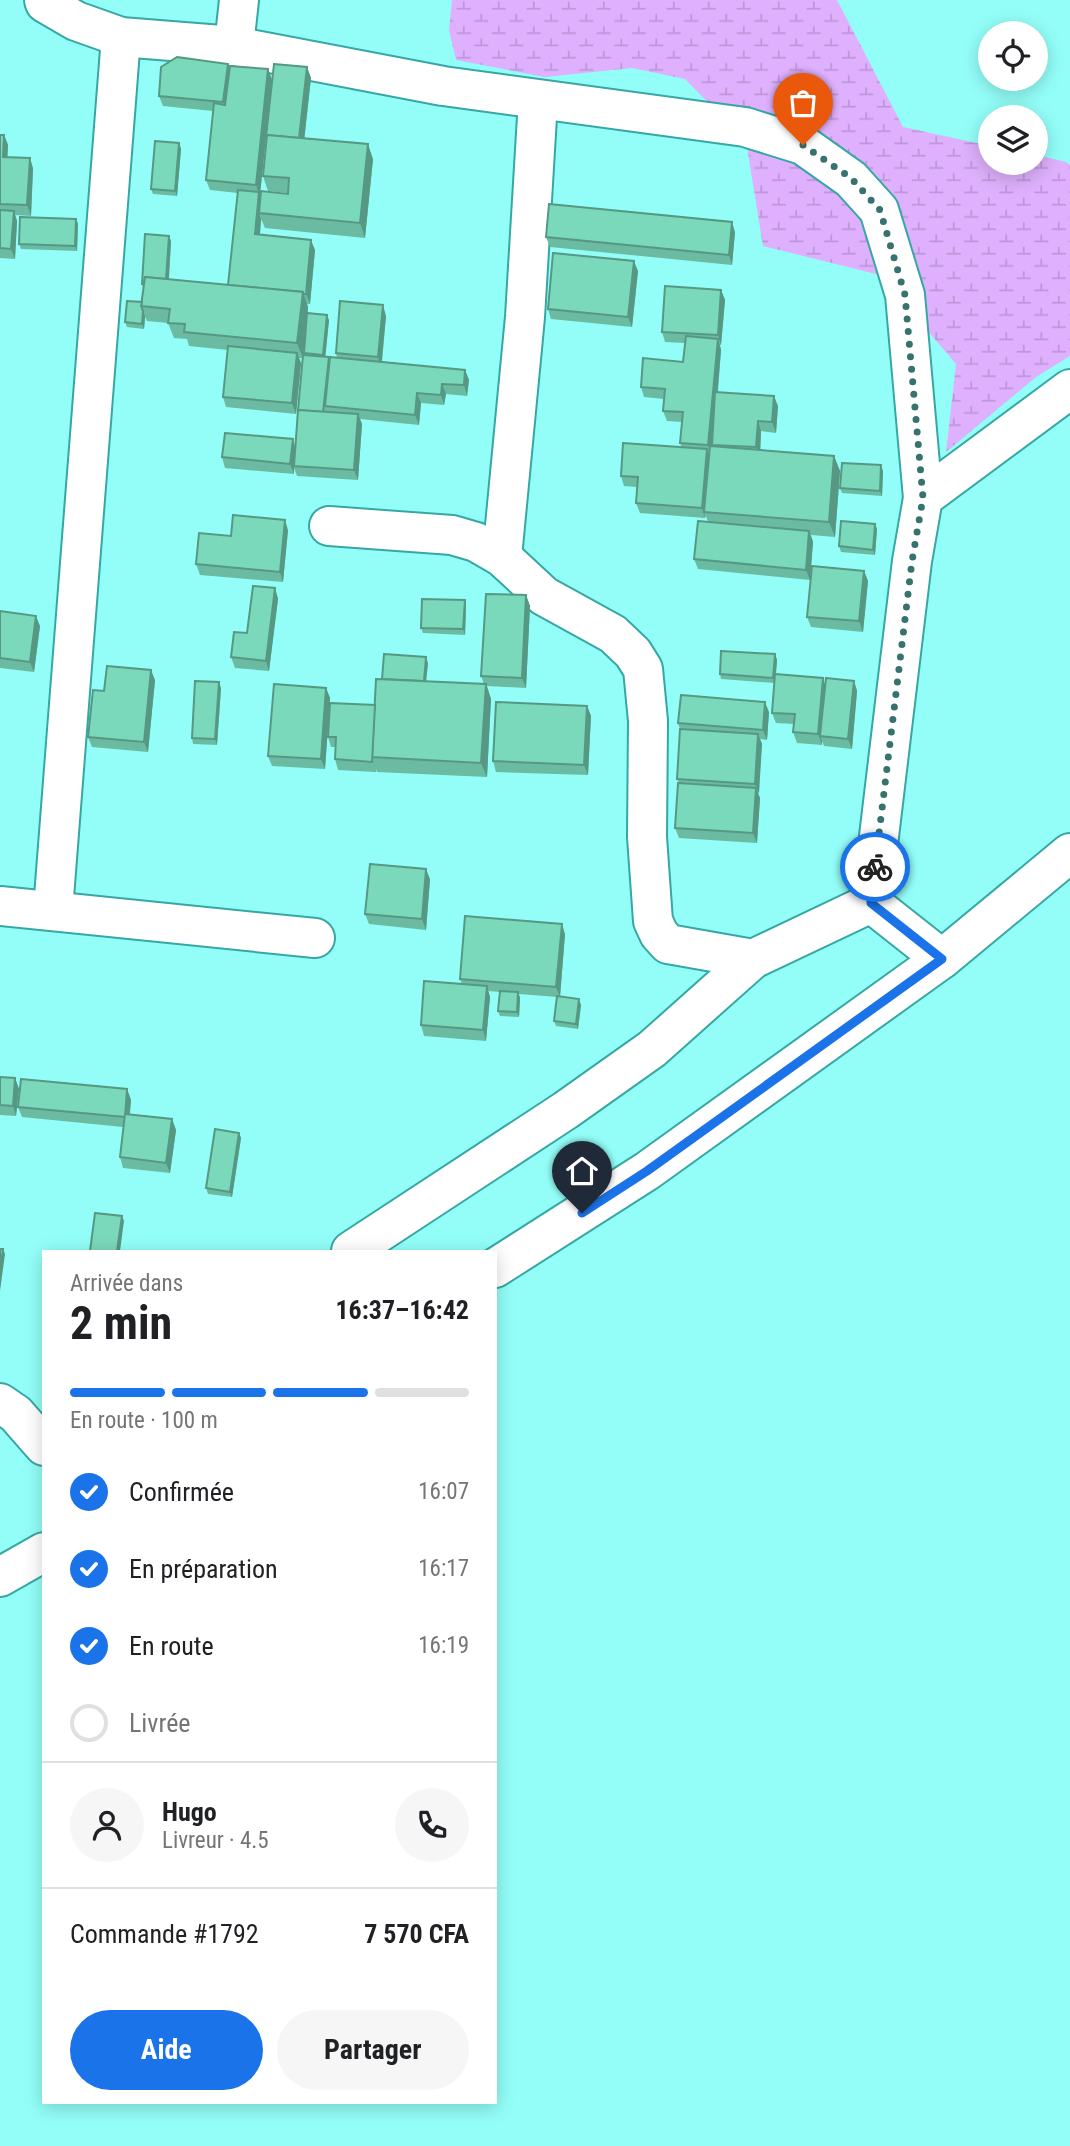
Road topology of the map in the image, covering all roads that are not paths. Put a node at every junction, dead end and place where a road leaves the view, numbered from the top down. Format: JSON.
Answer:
{"nodes":[{"id":1,"x":44,"y":0,"type":"edge"},
{"id":2,"x":239,"y":0,"type":"edge"},
{"id":3,"x":121,"y":37,"type":"junction"},
{"id":4,"x":234,"y":46,"type":"junction"},
{"id":5,"x":538,"y":100,"type":"junction"},
{"id":6,"x":1070,"y":389,"type":"edge"},
{"id":7,"x":923,"y":498,"type":"junction"},
{"id":8,"x":329,"y":526,"type":"dead end"},
{"id":9,"x":502,"y":558,"type":"junction"},
{"id":10,"x":1070,"y":853,"type":"edge"},
{"id":11,"x":871,"y":903,"type":"junction"},
{"id":12,"x":0,"y":906,"type":"edge"},
{"id":13,"x":54,"y":910,"type":"junction"},
{"id":14,"x":315,"y":938,"type":"dead end"},
{"id":15,"x":753,"y":959,"type":"junction"},
{"id":16,"x":942,"y":959,"type":"junction"},
{"id":17,"x":353,"y":1250,"type":"edge"},
{"id":18,"x":497,"y":1267,"type":"edge"},
{"id":19,"x":15,"y":1410,"type":"edge"},
{"id":20,"x":42,"y":1444,"type":"edge"},
{"id":21,"x":42,"y":1553,"type":"edge"},
{"id":22,"x":0,"y":1577,"type":"edge"}],
"edges":[{"from":1,"to":3,"type":"street"},
{"from":2,"to":4,"type":"street"},
{"from":3,"to":4,"type":"street"},
{"from":3,"to":13,"type":"street"},
{"from":4,"to":5,"type":"street"},
{"from":5,"to":7,"type":"street"},
{"from":5,"to":9,"type":"street"},
{"from":6,"to":7,"type":"street"},
{"from":7,"to":11,"type":"street"},
{"from":8,"to":9,"type":"street"},
{"from":9,"to":15,"type":"street"},
{"from":10,"to":16,"type":"street"},
{"from":11,"to":15,"type":"street"},
{"from":11,"to":16,"type":"street"},
{"from":12,"to":13,"type":"street"},
{"from":13,"to":14,"type":"street"},
{"from":15,"to":17,"type":"street"},
{"from":16,"to":18,"type":"street"},
{"from":19,"to":20,"type":"street"},
{"from":21,"to":22,"type":"street"}]}
